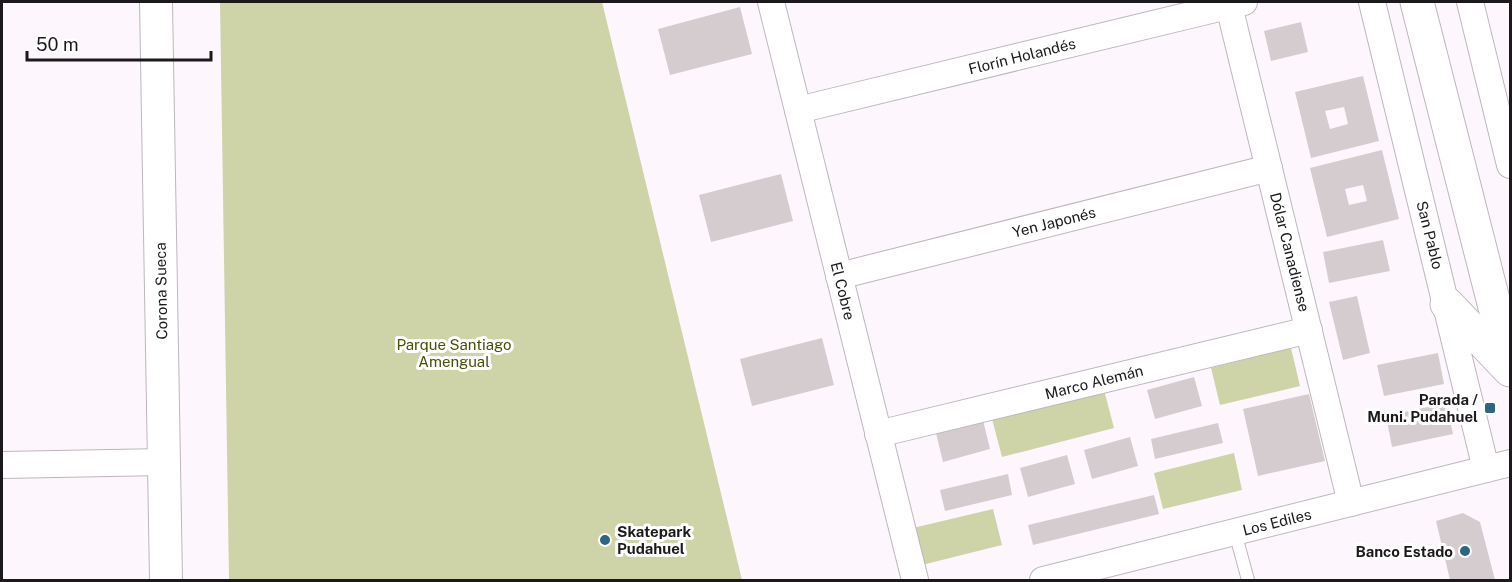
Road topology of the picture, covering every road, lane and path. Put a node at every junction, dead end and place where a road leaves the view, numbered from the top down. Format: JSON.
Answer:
{"nodes":[{"id":1,"x":156,"y":2,"type":"edge"},
{"id":2,"x":771,"y":2,"type":"edge"},
{"id":3,"x":1372,"y":2,"type":"edge"},
{"id":4,"x":1417,"y":2,"type":"edge"},
{"id":5,"x":1470,"y":2,"type":"edge"},
{"id":6,"x":1234,"y":3,"type":"edge"},
{"id":7,"x":798,"y":111,"type":"junction"},
{"id":8,"x":1510,"y":165,"type":"edge"},
{"id":9,"x":1269,"y":168,"type":"junction"},
{"id":10,"x":839,"y":276,"type":"junction"},
{"id":11,"x":1447,"y":304,"type":"junction"},
{"id":12,"x":1309,"y":330,"type":"junction"},
{"id":13,"x":1510,"y":368,"type":"edge"},
{"id":14,"x":878,"y":434,"type":"junction"},
{"id":15,"x":164,"y":462,"type":"junction"},
{"id":16,"x":1510,"y":463,"type":"edge"},
{"id":17,"x":2,"y":465,"type":"edge"},
{"id":18,"x":1486,"y":469,"type":"junction"},
{"id":19,"x":1352,"y":503,"type":"junction"},
{"id":20,"x":1235,"y":532,"type":"junction"},
{"id":21,"x":166,"y":580,"type":"edge"},
{"id":22,"x":915,"y":580,"type":"edge"},
{"id":23,"x":1043,"y":580,"type":"edge"},
{"id":24,"x":1248,"y":580,"type":"edge"}],
"edges":[{"from":1,"to":15,"type":"street","name":"Corona Sueca"},
{"from":2,"to":7,"type":"street","name":"El Cobre"},
{"from":3,"to":11,"type":"street","name":"San Pablo"},
{"from":4,"to":13,"type":"main road"},
{"from":5,"to":8,"type":"street"},
{"from":6,"to":7,"type":"street","name":"Florín Holandés"},
{"from":6,"to":9,"type":"street","name":"Dólar Canadiense"},
{"from":7,"to":10,"type":"street","name":"El Cobre"},
{"from":9,"to":10,"type":"street","name":"Yen Japonés"},
{"from":9,"to":12,"type":"street","name":"Dólar Canadiense"},
{"from":10,"to":14,"type":"street","name":"El Cobre"},
{"from":11,"to":13,"type":"main road"},
{"from":11,"to":18,"type":"street","name":"San Pablo"},
{"from":12,"to":14,"type":"street","name":"Marco Alemán"},
{"from":12,"to":19,"type":"street","name":"Dólar Canadiense"},
{"from":14,"to":22,"type":"street","name":"El Cobre"},
{"from":15,"to":17,"type":"street"},
{"from":15,"to":21,"type":"street","name":"Corona Sueca"},
{"from":16,"to":18,"type":"street","name":"Los Ediles"},
{"from":18,"to":19,"type":"street","name":"Los Ediles"},
{"from":19,"to":20,"type":"street","name":"Los Ediles"},
{"from":20,"to":23,"type":"street","name":"Los Ediles"},
{"from":20,"to":24,"type":"lane"}]}
